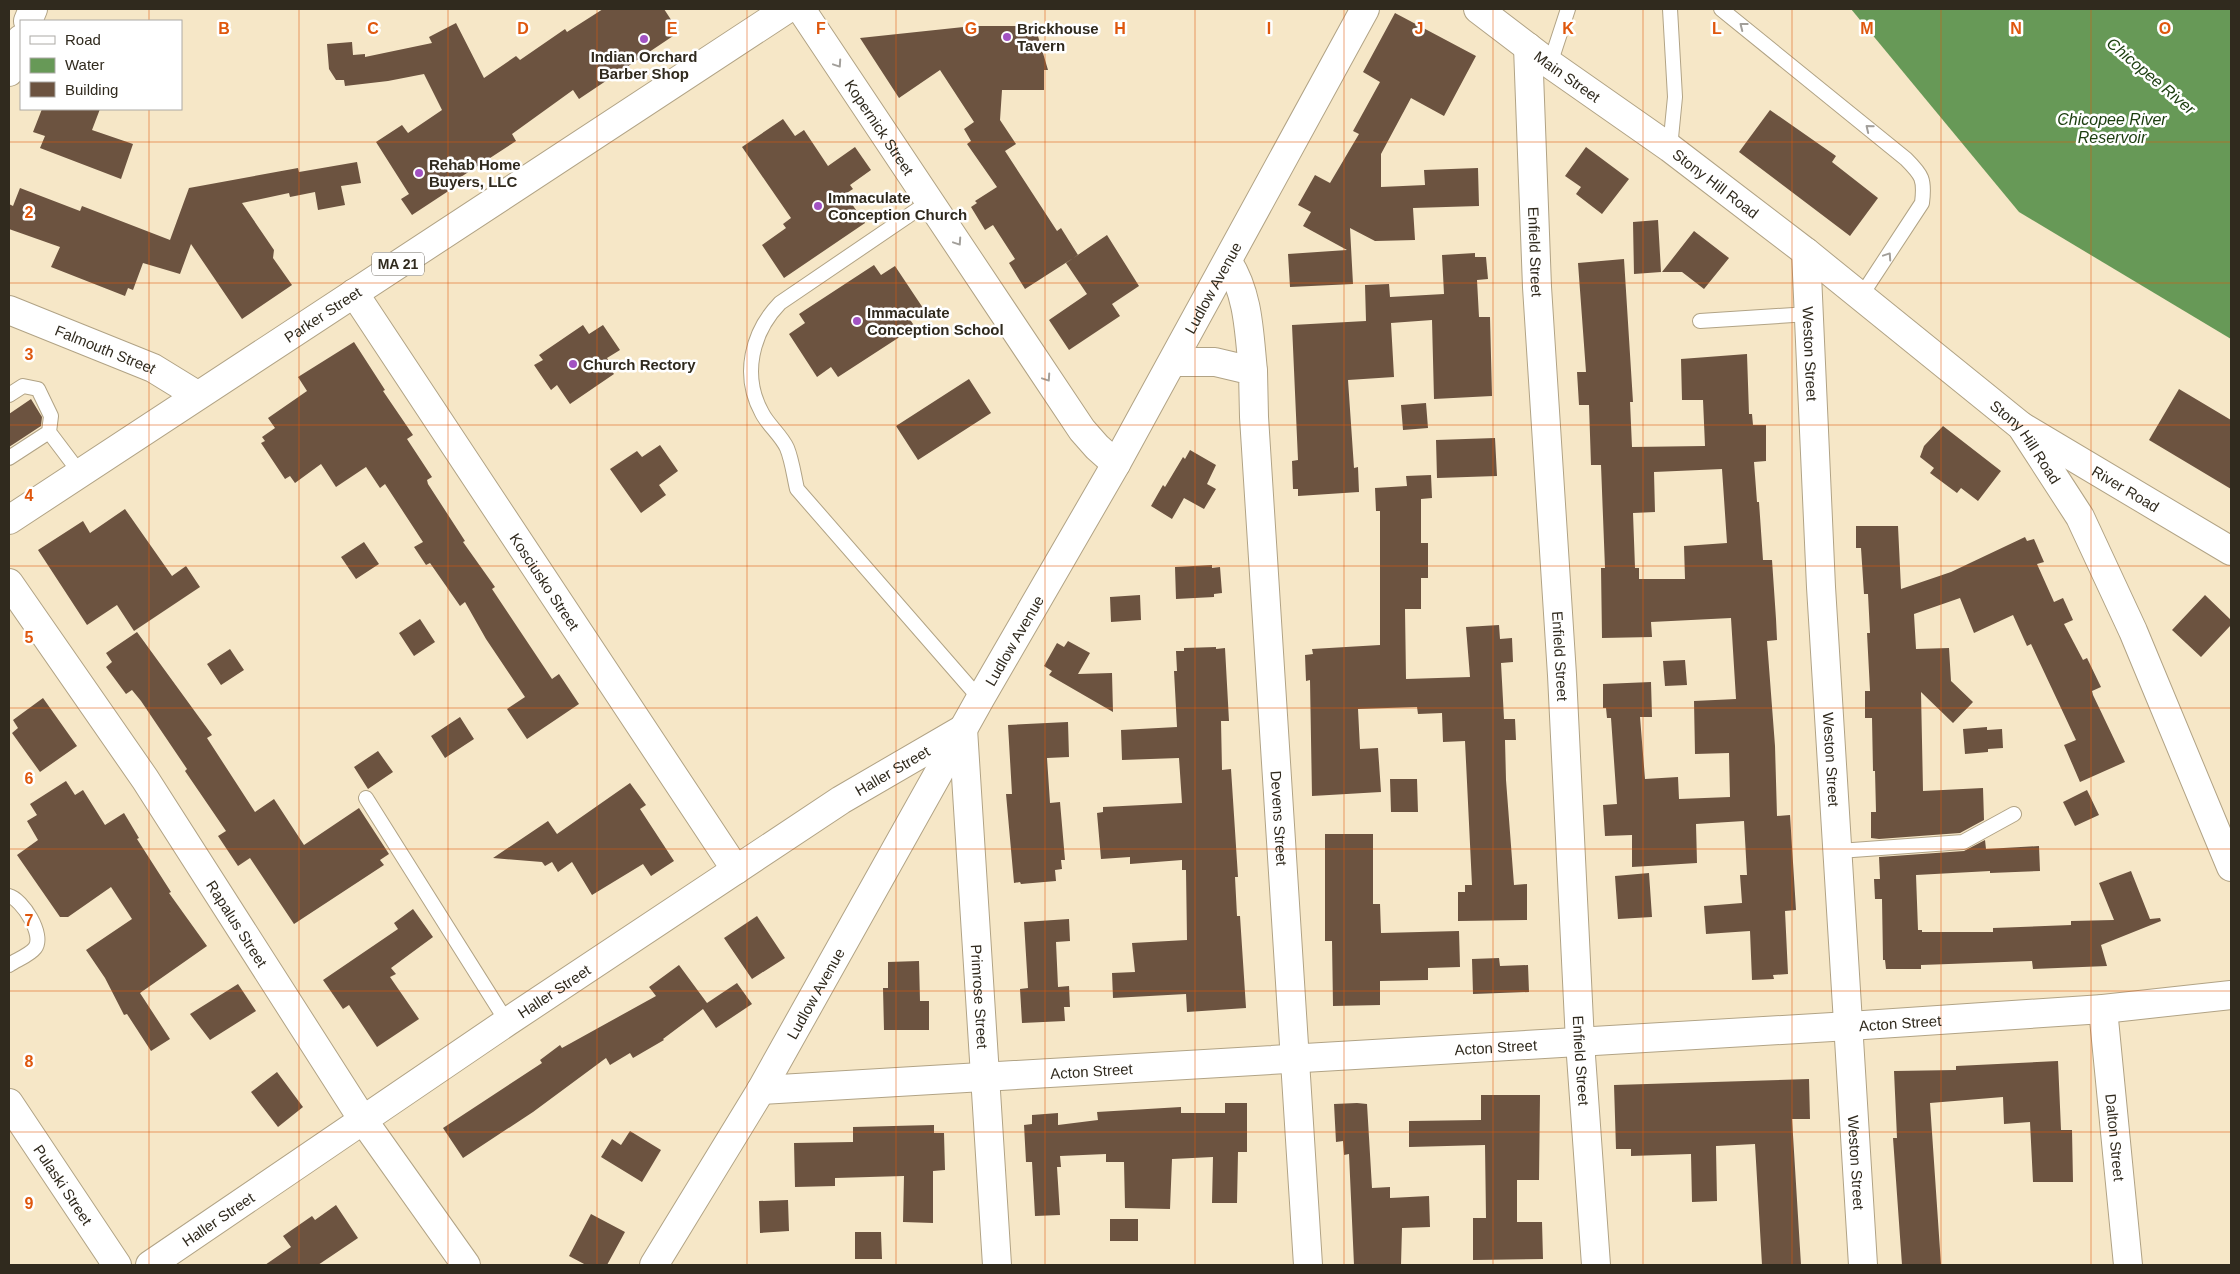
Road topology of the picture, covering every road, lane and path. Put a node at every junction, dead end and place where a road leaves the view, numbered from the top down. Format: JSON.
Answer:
{"nodes":[{"id":1,"x":787,"y":9,"type":"edge"},
{"id":2,"x":801,"y":9,"type":"edge"},
{"id":3,"x":1365,"y":9,"type":"edge"},
{"id":4,"x":1478,"y":9,"type":"edge"},
{"id":5,"x":1568,"y":9,"type":"edge"},
{"id":6,"x":1670,"y":9,"type":"edge"},
{"id":7,"x":1721,"y":9,"type":"edge"},
{"id":8,"x":20,"y":43,"type":"edge"},
{"id":9,"x":1528,"y":47,"type":"junction"},
{"id":10,"x":1550,"y":64,"type":"junction"},
{"id":11,"x":9,"y":72,"type":"edge"},
{"id":12,"x":1665,"y":144,"type":"junction"},
{"id":13,"x":930,"y":201,"type":"junction"},
{"id":14,"x":1806,"y":252,"type":"junction"},
{"id":15,"x":1228,"y":262,"type":"junction"},
{"id":16,"x":354,"y":293,"type":"junction"},
{"id":17,"x":1861,"y":296,"type":"junction"},
{"id":18,"x":9,"y":310,"type":"edge"},
{"id":19,"x":1809,"y":314,"type":"junction"},
{"id":20,"x":1700,"y":321,"type":"dead end"},
{"id":21,"x":1172,"y":362,"type":"junction"},
{"id":22,"x":1253,"y":371,"type":"junction"},
{"id":23,"x":9,"y":395,"type":"edge"},
{"id":24,"x":197,"y":395,"type":"junction"},
{"id":25,"x":2022,"y":426,"type":"junction"},
{"id":26,"x":49,"y":432,"type":"junction"},
{"id":27,"x":9,"y":458,"type":"edge"},
{"id":28,"x":1116,"y":464,"type":"junction"},
{"id":29,"x":80,"y":473,"type":"junction"},
{"id":30,"x":9,"y":520,"type":"edge"},
{"id":31,"x":2231,"y":551,"type":"edge"},
{"id":32,"x":9,"y":583,"type":"edge"},
{"id":33,"x":980,"y":700,"type":"junction"},
{"id":34,"x":963,"y":729,"type":"junction"},
{"id":35,"x":366,"y":798,"type":"dead end"},
{"id":36,"x":2014,"y":814,"type":"dead end"},
{"id":37,"x":2228,"y":849,"type":"edge"},
{"id":38,"x":1839,"y":851,"type":"junction"},
{"id":39,"x":736,"y":870,"type":"junction"},
{"id":40,"x":9,"y":896,"type":"edge"},
{"id":41,"x":9,"y":965,"type":"edge"},
{"id":42,"x":2231,"y":995,"type":"edge"},
{"id":43,"x":2103,"y":1009,"type":"junction"},
{"id":44,"x":507,"y":1022,"type":"junction"},
{"id":45,"x":1849,"y":1026,"type":"junction"},
{"id":46,"x":1580,"y":1042,"type":"junction"},
{"id":47,"x":1294,"y":1060,"type":"junction"},
{"id":48,"x":984,"y":1076,"type":"junction"},
{"id":49,"x":761,"y":1090,"type":"junction"},
{"id":50,"x":9,"y":1103,"type":"edge"},
{"id":51,"x":363,"y":1120,"type":"junction"},
{"id":52,"x":117,"y":1265,"type":"edge"},
{"id":53,"x":150,"y":1265,"type":"edge"},
{"id":54,"x":466,"y":1265,"type":"edge"},
{"id":55,"x":654,"y":1265,"type":"edge"},
{"id":56,"x":997,"y":1265,"type":"edge"},
{"id":57,"x":1308,"y":1265,"type":"edge"},
{"id":58,"x":1596,"y":1265,"type":"edge"},
{"id":59,"x":1863,"y":1265,"type":"edge"},
{"id":60,"x":2128,"y":1265,"type":"edge"}],
"edges":[{"from":1,"to":16,"type":"street","name":"Parker Street","number":"MA 21"},
{"from":2,"to":13,"type":"street","name":"Kopernick Street","one_way":true},
{"from":3,"to":15,"type":"street","name":"Ludlow Avenue"},
{"from":4,"to":9,"type":"street","name":"Main Street"},
{"from":5,"to":10,"type":"lane"},
{"from":6,"to":12,"type":"lane"},
{"from":17,"to":7,"type":"lane","one_way":true},
{"from":8,"to":11,"type":"street"},
{"from":9,"to":10,"type":"street","name":"Main Street"},
{"from":9,"to":46,"type":"street","name":"Enfield Street"},
{"from":10,"to":12,"type":"street","name":"Main Street"},
{"from":12,"to":14,"type":"street","name":"Stony Hill Road"},
{"from":13,"to":28,"type":"street","name":"Kopernick Street","one_way":true},
{"from":13,"to":33,"type":"lane"},
{"from":14,"to":17,"type":"street","name":"Stony Hill Road"},
{"from":14,"to":19,"type":"street","name":"Weston Street"},
{"from":15,"to":21,"type":"street","name":"Ludlow Avenue"},
{"from":15,"to":22,"type":"street","name":"Devens Street"},
{"from":16,"to":24,"type":"street","name":"Parker Street","number":"MA 21"},
{"from":16,"to":39,"type":"street","name":"Kosciusko Street"},
{"from":17,"to":25,"type":"street","name":"Stony Hill Road"},
{"from":18,"to":24,"type":"street","name":"Falmouth Street"},
{"from":19,"to":20,"type":"lane"},
{"from":19,"to":38,"type":"street","name":"Weston Street"},
{"from":21,"to":22,"type":"street"},
{"from":21,"to":28,"type":"street","name":"Ludlow Avenue"},
{"from":22,"to":47,"type":"street","name":"Devens Street"},
{"from":23,"to":26,"type":"lane"},
{"from":24,"to":29,"type":"street","name":"Parker Street","number":"MA 21"},
{"from":25,"to":31,"type":"street","name":"River Road"},
{"from":25,"to":37,"type":"street","name":"Stony Hill Road"},
{"from":26,"to":27,"type":"lane"},
{"from":26,"to":29,"type":"lane"},
{"from":28,"to":33,"type":"street","name":"Ludlow Avenue"},
{"from":29,"to":30,"type":"street","name":"Parker Street","number":"MA 21"},
{"from":32,"to":51,"type":"street","name":"Rapalus Street"},
{"from":33,"to":34,"type":"street","name":"Ludlow Avenue"},
{"from":34,"to":39,"type":"street","name":"Haller Street"},
{"from":34,"to":48,"type":"street","name":"Primrose Street"},
{"from":34,"to":49,"type":"street","name":"Ludlow Avenue"},
{"from":35,"to":44,"type":"lane"},
{"from":36,"to":38,"type":"lane"},
{"from":38,"to":45,"type":"street","name":"Weston Street"},
{"from":39,"to":44,"type":"street","name":"Haller Street"},
{"from":40,"to":41,"type":"lane"},
{"from":42,"to":43,"type":"street","name":"Acton Street"},
{"from":43,"to":45,"type":"street","name":"Acton Street"},
{"from":43,"to":60,"type":"street","name":"Dalton Street"},
{"from":44,"to":51,"type":"street","name":"Haller Street"},
{"from":45,"to":46,"type":"street","name":"Acton Street"},
{"from":45,"to":59,"type":"street","name":"Weston Street"},
{"from":46,"to":47,"type":"street","name":"Acton Street"},
{"from":46,"to":58,"type":"street","name":"Enfield Street"},
{"from":47,"to":48,"type":"street","name":"Acton Street"},
{"from":47,"to":57,"type":"street","name":"Devens Street"},
{"from":48,"to":49,"type":"street","name":"Acton Street"},
{"from":48,"to":56,"type":"street","name":"Primrose Street"},
{"from":49,"to":55,"type":"street","name":"Ludlow Avenue"},
{"from":50,"to":52,"type":"street","name":"Pulaski Street"},
{"from":51,"to":53,"type":"street","name":"Haller Street"},
{"from":51,"to":54,"type":"street","name":"Rapalus Street"}]}
